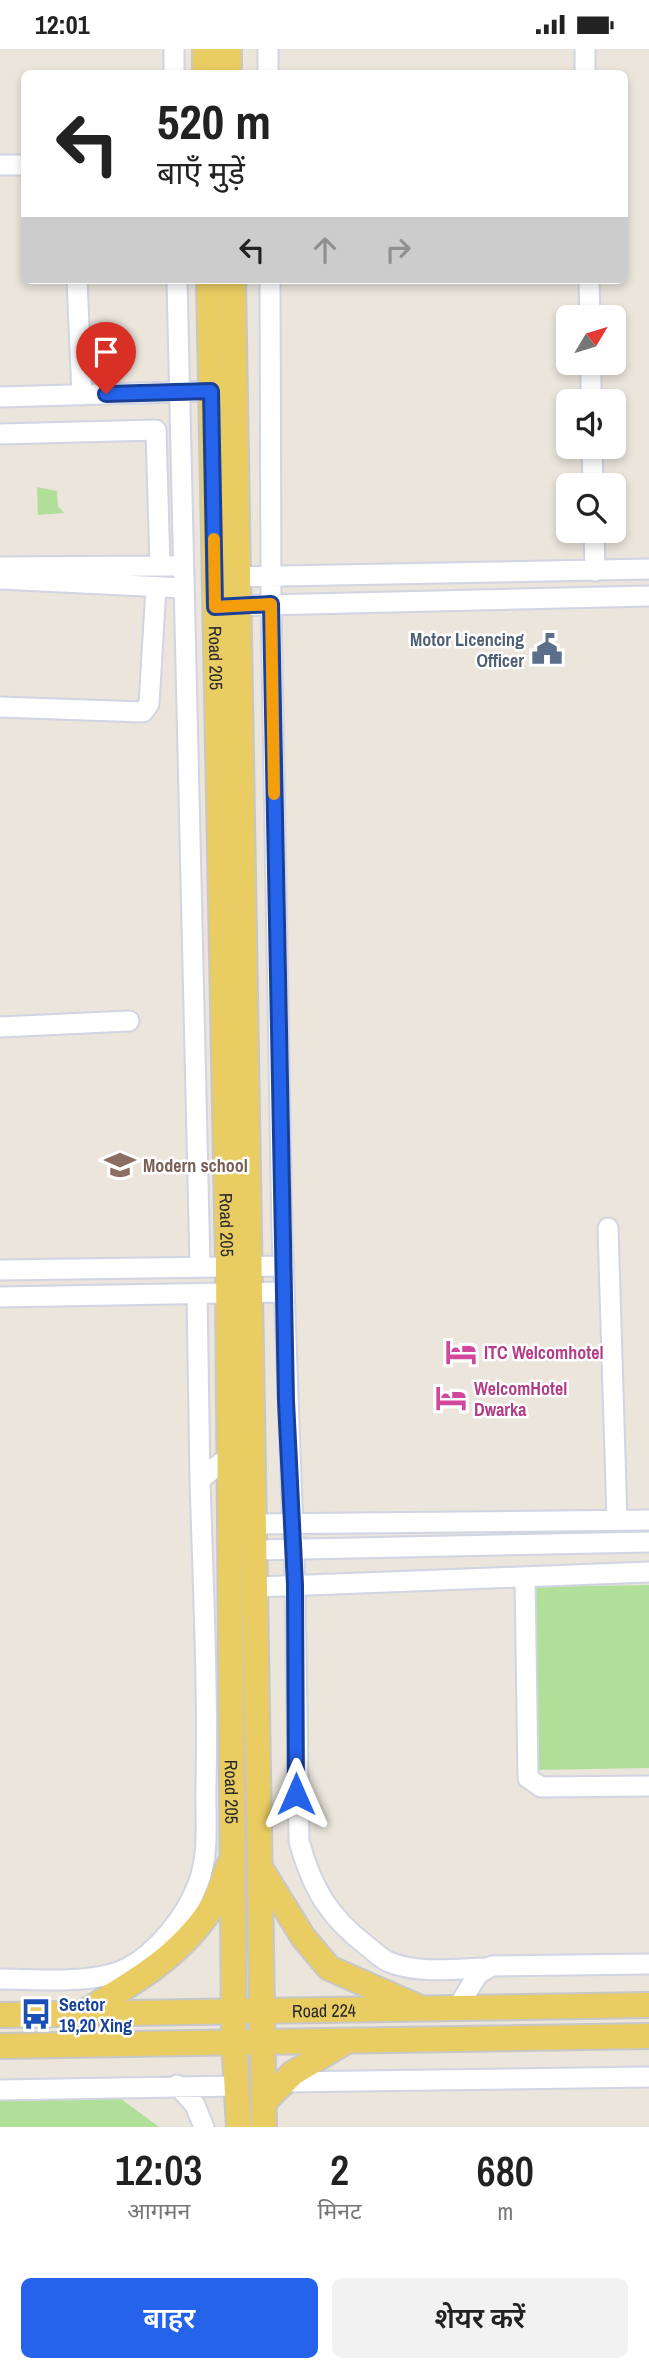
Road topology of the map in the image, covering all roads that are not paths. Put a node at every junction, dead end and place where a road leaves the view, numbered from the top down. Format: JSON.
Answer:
{"nodes":[{"id":1,"x":174,"y":49,"type":"edge"},
{"id":2,"x":205,"y":49,"type":"edge"},
{"id":3,"x":229,"y":49,"type":"edge"},
{"id":4,"x":268,"y":49,"type":"edge"},
{"id":5,"x":585,"y":49,"type":"edge"},
{"id":6,"x":174,"y":70,"type":"edge"},
{"id":7,"x":205,"y":70,"type":"edge"},
{"id":8,"x":229,"y":70,"type":"edge"},
{"id":9,"x":268,"y":70,"type":"edge"},
{"id":10,"x":585,"y":70,"type":"edge"},
{"id":11,"x":0,"y":165,"type":"edge"},
{"id":12,"x":21,"y":165,"type":"edge"},
{"id":13,"x":77,"y":284,"type":"edge"},
{"id":14,"x":177,"y":284,"type":"edge"},
{"id":15,"x":209,"y":284,"type":"edge"},
{"id":16,"x":233,"y":284,"type":"edge"},
{"id":17,"x":270,"y":284,"type":"edge"},
{"id":18,"x":589,"y":284,"type":"edge"},
{"id":19,"x":590,"y":305,"type":"edge"},
{"id":20,"x":211,"y":391,"type":"junction"},
{"id":21,"x":179,"y":392,"type":"junction"},
{"id":22,"x":82,"y":395,"type":"junction"},
{"id":23,"x":0,"y":397,"type":"edge"},
{"id":24,"x":0,"y":434,"type":"edge"},
{"id":25,"x":594,"y":543,"type":"edge"},
{"id":26,"x":160,"y":566,"type":"junction"},
{"id":27,"x":183,"y":566,"type":"junction"},
{"id":28,"x":0,"y":567,"type":"edge"},
{"id":29,"x":649,"y":569,"type":"edge"},
{"id":30,"x":595,"y":571,"type":"junction"},
{"id":31,"x":227,"y":577,"type":"junction"},
{"id":32,"x":271,"y":577,"type":"junction"},
{"id":33,"x":0,"y":579,"type":"edge"},
{"id":34,"x":156,"y":587,"type":"junction"},
{"id":35,"x":184,"y":588,"type":"junction"},
{"id":36,"x":649,"y":596,"type":"edge"},
{"id":37,"x":271,"y":604,"type":"junction"},
{"id":38,"x":227,"y":606,"type":"junction"},
{"id":39,"x":0,"y":707,"type":"edge"},
{"id":40,"x":129,"y":1021,"type":"dead end"},
{"id":41,"x":0,"y":1027,"type":"edge"},
{"id":42,"x":608,"y":1228,"type":"dead end"},
{"id":43,"x":240,"y":1265,"type":"junction"},
{"id":44,"x":200,"y":1266,"type":"junction"},
{"id":45,"x":284,"y":1266,"type":"junction"},
{"id":46,"x":0,"y":1270,"type":"edge"},
{"id":47,"x":284,"y":1292,"type":"junction"},
{"id":48,"x":238,"y":1293,"type":"junction"},
{"id":49,"x":197,"y":1294,"type":"junction"},
{"id":50,"x":0,"y":1297,"type":"edge"},
{"id":51,"x":229,"y":1456,"type":"junction"},
{"id":52,"x":200,"y":1480,"type":"junction"},
{"id":53,"x":617,"y":1520,"type":"junction"},
{"id":54,"x":649,"y":1520,"type":"edge"},
{"id":55,"x":291,"y":1523,"type":"junction"},
{"id":56,"x":256,"y":1524,"type":"junction"},
{"id":57,"x":649,"y":1542,"type":"edge"},
{"id":58,"x":256,"y":1550,"type":"junction"},
{"id":59,"x":294,"y":1550,"type":"junction"},
{"id":60,"x":649,"y":1572,"type":"edge"},
{"id":61,"x":525,"y":1578,"type":"junction"},
{"id":62,"x":295,"y":1585,"type":"junction"},
{"id":63,"x":257,"y":1587,"type":"junction"},
{"id":64,"x":649,"y":1786,"type":"edge"},
{"id":65,"x":234,"y":1853,"type":"junction"},
{"id":66,"x":260,"y":1868,"type":"junction"},
{"id":67,"x":649,"y":1964,"type":"edge"},
{"id":68,"x":485,"y":1968,"type":"junction"},
{"id":69,"x":0,"y":1979,"type":"edge"},
{"id":70,"x":649,"y":2005,"type":"edge"},
{"id":71,"x":458,"y":2007,"type":"junction"},
{"id":72,"x":424,"y":2010,"type":"junction"},
{"id":73,"x":234,"y":2011,"type":"junction"},
{"id":74,"x":260,"y":2011,"type":"junction"},
{"id":75,"x":81,"y":2014,"type":"junction"},
{"id":76,"x":0,"y":2015,"type":"edge"},
{"id":77,"x":649,"y":2036,"type":"edge"},
{"id":78,"x":349,"y":2040,"type":"junction"},
{"id":79,"x":234,"y":2042,"type":"junction"},
{"id":80,"x":260,"y":2042,"type":"junction"},
{"id":81,"x":0,"y":2046,"type":"edge"},
{"id":82,"x":649,"y":2077,"type":"edge"},
{"id":83,"x":283,"y":2082,"type":"junction"},
{"id":84,"x":177,"y":2085,"type":"junction"},
{"id":85,"x":236,"y":2086,"type":"junction"},
{"id":86,"x":0,"y":2090,"type":"edge"},
{"id":87,"x":264,"y":2102,"type":"junction"},
{"id":88,"x":204,"y":2127,"type":"edge"},
{"id":89,"x":239,"y":2127,"type":"edge"},
{"id":90,"x":264,"y":2127,"type":"edge"}],
"edges":[{"from":1,"to":6,"type":"street"},
{"from":2,"to":7,"type":"main road"},
{"from":3,"to":8,"type":"main road"},
{"from":4,"to":9,"type":"street"},
{"from":5,"to":10,"type":"street"},
{"from":11,"to":12,"type":"street"},
{"from":13,"to":22,"type":"street"},
{"from":14,"to":21,"type":"street"},
{"from":15,"to":20,"type":"main road","name":"Road 205"},
{"from":16,"to":31,"type":"main road","name":"Road 205"},
{"from":17,"to":32,"type":"street"},
{"from":18,"to":19,"type":"street"},
{"from":20,"to":21,"type":"street"},
{"from":20,"to":31,"type":"main road","name":"Road 205"},
{"from":21,"to":22,"type":"street"},
{"from":21,"to":27,"type":"street"},
{"from":22,"to":23,"type":"street"},
{"from":24,"to":26,"type":"street"},
{"from":25,"to":30,"type":"street"},
{"from":26,"to":27,"type":"street"},
{"from":26,"to":28,"type":"street"},
{"from":27,"to":35,"type":"street"},
{"from":29,"to":30,"type":"street"},
{"from":30,"to":32,"type":"street"},
{"from":31,"to":32,"type":"street"},
{"from":31,"to":38,"type":"main road","name":"Road 205"},
{"from":32,"to":37,"type":"street"},
{"from":33,"to":34,"type":"street"},
{"from":34,"to":35,"type":"street"},
{"from":34,"to":39,"type":"street"},
{"from":35,"to":44,"type":"street"},
{"from":36,"to":37,"type":"street"},
{"from":37,"to":38,"type":"street"},
{"from":37,"to":45,"type":"street"},
{"from":38,"to":43,"type":"main road","name":"Road 205"},
{"from":40,"to":41,"type":"street"},
{"from":42,"to":53,"type":"street"},
{"from":43,"to":44,"type":"street"},
{"from":43,"to":45,"type":"street"},
{"from":43,"to":48,"type":"main road","name":"Road 205"},
{"from":44,"to":46,"type":"street"},
{"from":45,"to":47,"type":"street"},
{"from":47,"to":48,"type":"street"},
{"from":47,"to":55,"type":"street"},
{"from":48,"to":49,"type":"street"},
{"from":48,"to":51,"type":"main road","name":"Road 205"},
{"from":48,"to":56,"type":"main road","name":"Road 205"},
{"from":49,"to":50,"type":"street"},
{"from":49,"to":52,"type":"street"},
{"from":51,"to":52,"type":"street"},
{"from":51,"to":65,"type":"main road","name":"Road 205"},
{"from":52,"to":69,"type":"street"},
{"from":53,"to":54,"type":"street"},
{"from":53,"to":55,"type":"street"},
{"from":55,"to":56,"type":"street"},
{"from":55,"to":59,"type":"street"},
{"from":56,"to":58,"type":"main road","name":"Road 205"},
{"from":57,"to":59,"type":"street"},
{"from":58,"to":59,"type":"street"},
{"from":58,"to":63,"type":"main road","name":"Road 205"},
{"from":59,"to":62,"type":"street"},
{"from":60,"to":61,"type":"street"},
{"from":61,"to":62,"type":"street"},
{"from":61,"to":64,"type":"street"},
{"from":62,"to":63,"type":"street"},
{"from":62,"to":68,"type":"street"},
{"from":63,"to":66,"type":"main road","name":"Road 205"},
{"from":65,"to":73,"type":"main road","name":"Road 205"},
{"from":65,"to":75,"type":"main road"},
{"from":66,"to":72,"type":"main road"},
{"from":66,"to":74,"type":"main road","name":"Road 205"},
{"from":67,"to":68,"type":"street"},
{"from":68,"to":71,"type":"street"},
{"from":70,"to":71,"type":"main road","name":"Road 224"},
{"from":71,"to":72,"type":"main road","name":"Road 224"},
{"from":72,"to":74,"type":"main road","name":"Road 224"},
{"from":73,"to":74,"type":"main road","name":"Road 224"},
{"from":73,"to":75,"type":"main road","name":"Road 224"},
{"from":73,"to":79,"type":"main road","name":"Road 205"},
{"from":74,"to":80,"type":"main road","name":"Road 205"},
{"from":75,"to":76,"type":"main road","name":"Road 224"},
{"from":77,"to":78,"type":"main road","name":"Road 224"},
{"from":78,"to":80,"type":"main road","name":"Road 224"},
{"from":78,"to":83,"type":"main road"},
{"from":79,"to":80,"type":"main road","name":"Road 224"},
{"from":79,"to":81,"type":"main road","name":"Road 224"},
{"from":79,"to":85,"type":"main road","name":"Road 205"},
{"from":80,"to":87,"type":"main road","name":"Road 205"},
{"from":82,"to":83,"type":"street"},
{"from":83,"to":87,"type":"main road"},
{"from":84,"to":85,"type":"street"},
{"from":84,"to":86,"type":"street"},
{"from":84,"to":88,"type":"street"},
{"from":85,"to":89,"type":"main road","name":"Road 205"},
{"from":87,"to":90,"type":"main road","name":"Road 205"}]}
